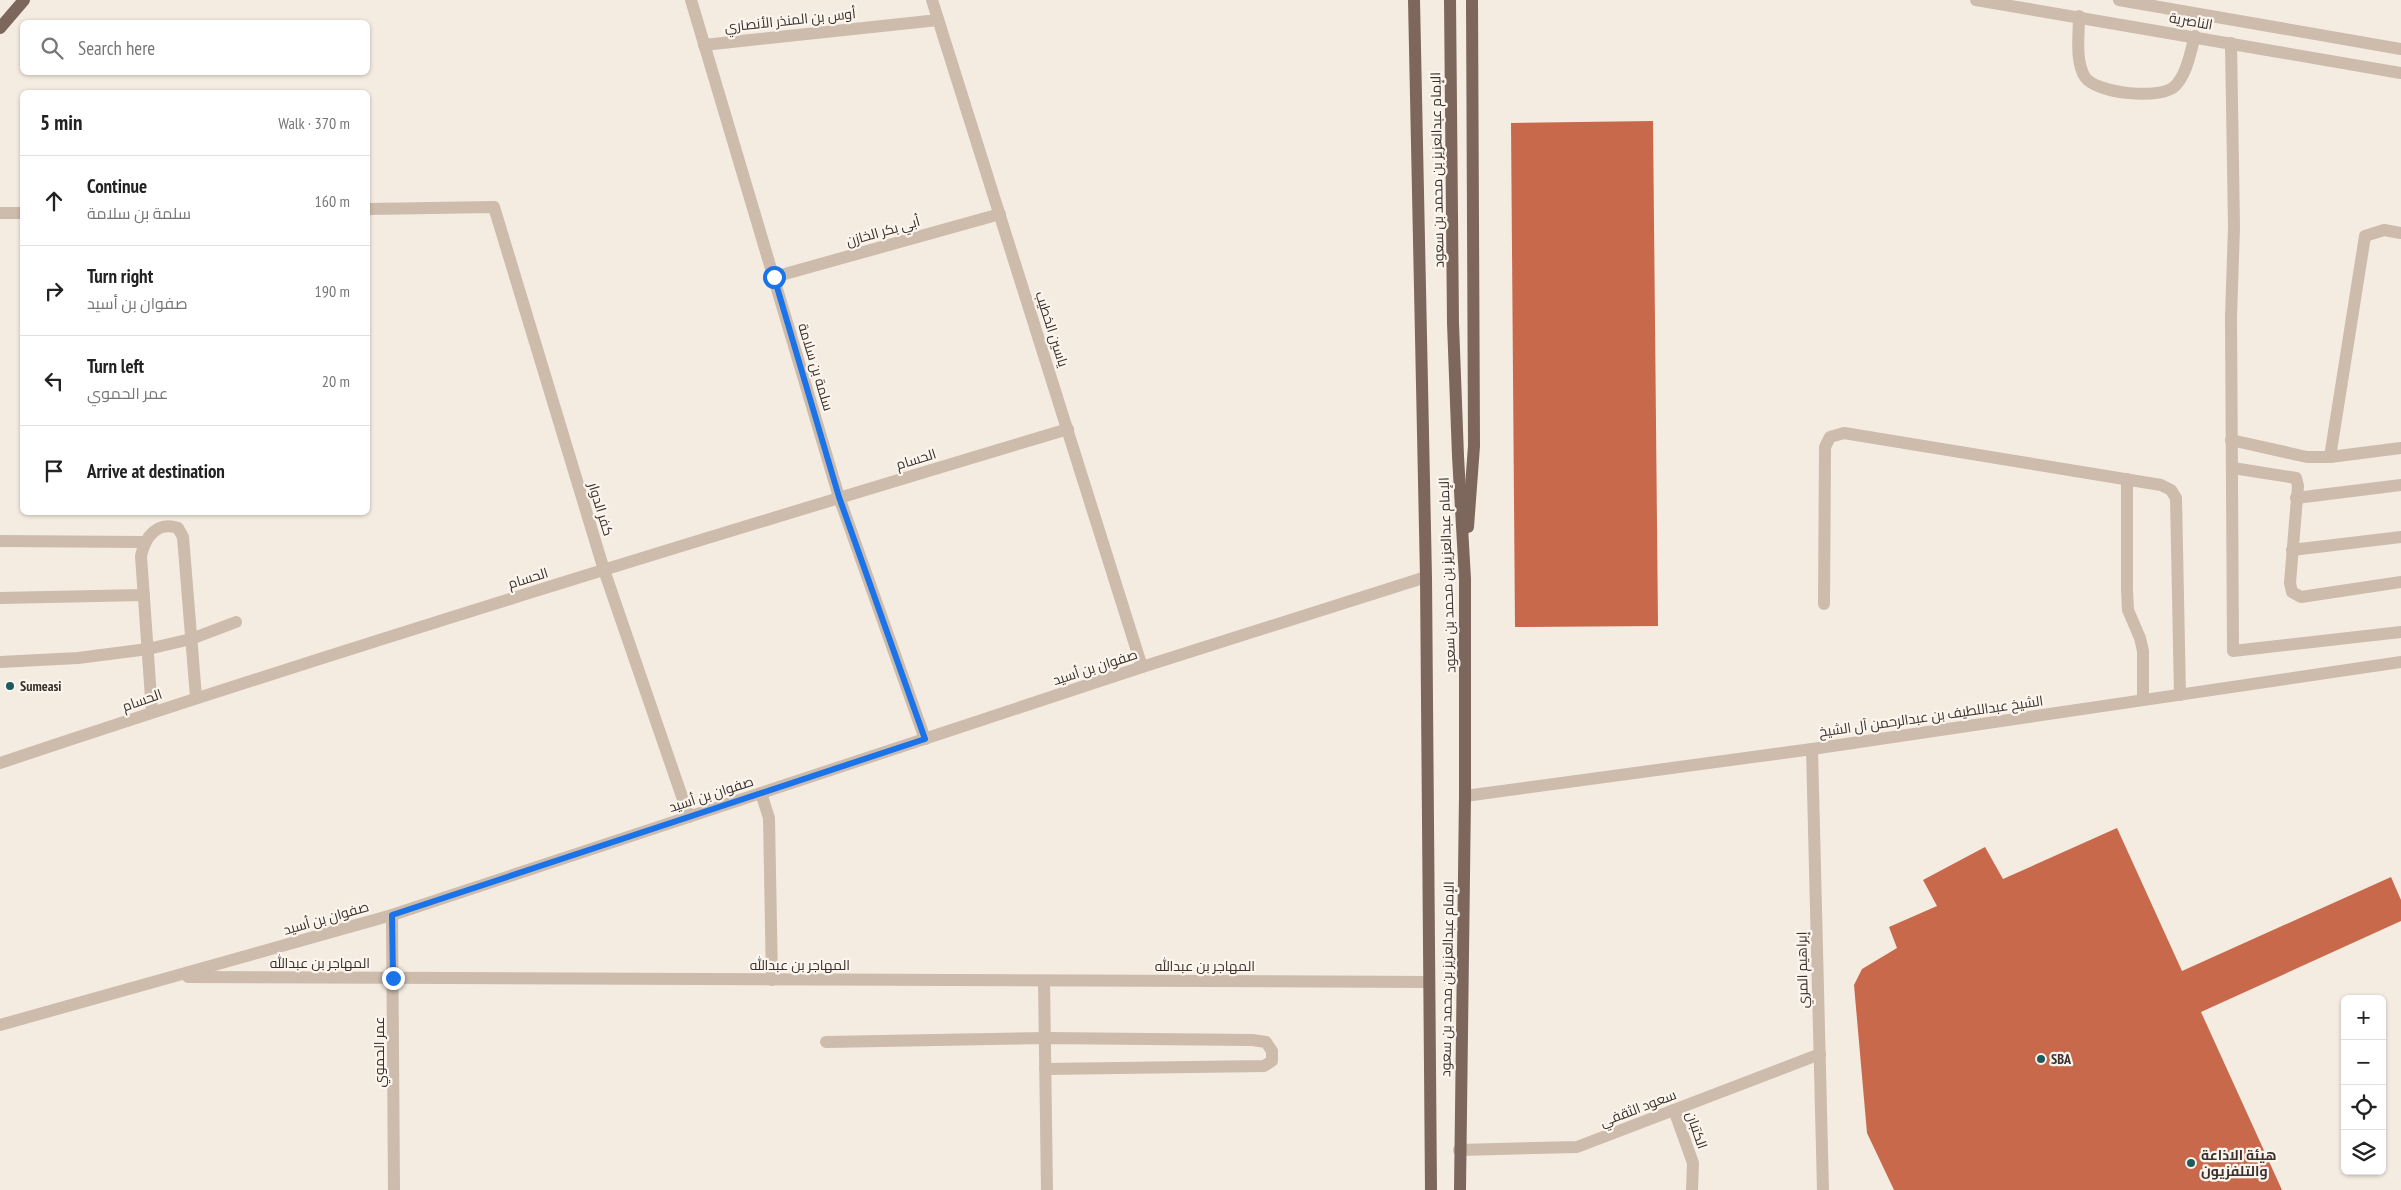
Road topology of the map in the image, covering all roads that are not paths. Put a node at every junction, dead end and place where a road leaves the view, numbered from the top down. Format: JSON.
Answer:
{"nodes":[{"id":1,"x":24,"y":0,"type":"edge"},
{"id":2,"x":691,"y":0,"type":"edge"},
{"id":3,"x":932,"y":0,"type":"edge"},
{"id":4,"x":1414,"y":0,"type":"edge"},
{"id":5,"x":1450,"y":0,"type":"edge"},
{"id":6,"x":1472,"y":0,"type":"edge"},
{"id":7,"x":1976,"y":0,"type":"edge"},
{"id":8,"x":2122,"y":0,"type":"edge"},
{"id":9,"x":2079,"y":16,"type":"junction"},
{"id":10,"x":938,"y":20,"type":"junction"},
{"id":11,"x":0,"y":28,"type":"edge"},
{"id":12,"x":2195,"y":36,"type":"junction"},
{"id":13,"x":2231,"y":43,"type":"junction"},
{"id":14,"x":704,"y":45,"type":"junction"},
{"id":15,"x":2401,"y":49,"type":"edge"},
{"id":16,"x":2401,"y":73,"type":"edge"},
{"id":17,"x":370,"y":209,"type":"edge"},
{"id":18,"x":0,"y":213,"type":"edge"},
{"id":19,"x":20,"y":213,"type":"edge"},
{"id":20,"x":1000,"y":214,"type":"junction"},
{"id":21,"x":2401,"y":233,"type":"edge"},
{"id":22,"x":774,"y":277,"type":"junction"},
{"id":23,"x":1068,"y":429,"type":"junction"},
{"id":24,"x":2231,"y":440,"type":"junction"},
{"id":25,"x":2401,"y":448,"type":"edge"},
{"id":26,"x":2330,"y":457,"type":"junction"},
{"id":27,"x":2233,"y":468,"type":"junction"},
{"id":28,"x":2127,"y":479,"type":"junction"},
{"id":29,"x":2401,"y":485,"type":"edge"},
{"id":30,"x":839,"y":497,"type":"junction"},
{"id":31,"x":2296,"y":498,"type":"junction"},
{"id":32,"x":2401,"y":537,"type":"edge"},
{"id":33,"x":0,"y":541,"type":"edge"},
{"id":34,"x":144,"y":542,"type":"junction"},
{"id":35,"x":2292,"y":550,"type":"junction"},
{"id":36,"x":604,"y":570,"type":"junction"},
{"id":37,"x":1426,"y":577,"type":"junction"},
{"id":38,"x":1465,"y":579,"type":"junction"},
{"id":39,"x":2401,"y":582,"type":"edge"},
{"id":40,"x":144,"y":596,"type":"junction"},
{"id":41,"x":0,"y":598,"type":"edge"},
{"id":42,"x":1824,"y":604,"type":"dead end"},
{"id":43,"x":236,"y":622,"type":"dead end"},
{"id":44,"x":2401,"y":632,"type":"edge"},
{"id":45,"x":192,"y":640,"type":"junction"},
{"id":46,"x":148,"y":649,"type":"junction"},
{"id":47,"x":0,"y":662,"type":"edge"},
{"id":48,"x":2401,"y":662,"type":"edge"},
{"id":49,"x":1142,"y":667,"type":"junction"},
{"id":50,"x":2180,"y":695,"type":"junction"},
{"id":51,"x":196,"y":698,"type":"junction"},
{"id":52,"x":2144,"y":700,"type":"junction"},
{"id":53,"x":152,"y":712,"type":"junction"},
{"id":54,"x":925,"y":739,"type":"junction"},
{"id":55,"x":1812,"y":749,"type":"junction"},
{"id":56,"x":0,"y":763,"type":"edge"},
{"id":57,"x":761,"y":793,"type":"junction"},
{"id":58,"x":1466,"y":796,"type":"junction"},
{"id":59,"x":689,"y":816,"type":"junction"},
{"id":60,"x":392,"y":915,"type":"junction"},
{"id":61,"x":172,"y":976,"type":"junction"},
{"id":62,"x":393,"y":978,"type":"junction"},
{"id":63,"x":772,"y":980,"type":"junction"},
{"id":64,"x":1044,"y":981,"type":"junction"},
{"id":65,"x":1428,"y":982,"type":"junction"},
{"id":66,"x":0,"y":1025,"type":"edge"},
{"id":67,"x":1045,"y":1038,"type":"junction"},
{"id":68,"x":826,"y":1042,"type":"dead end"},
{"id":69,"x":1820,"y":1054,"type":"junction"},
{"id":70,"x":1045,"y":1069,"type":"junction"},
{"id":71,"x":1674,"y":1110,"type":"junction"},
{"id":72,"x":1430,"y":1136,"type":"junction"},
{"id":73,"x":1459,"y":1150,"type":"junction"},
{"id":74,"x":394,"y":1190,"type":"edge"},
{"id":75,"x":1047,"y":1190,"type":"edge"},
{"id":76,"x":1425,"y":1190,"type":"edge"},
{"id":77,"x":1431,"y":1190,"type":"edge"},
{"id":78,"x":1461,"y":1190,"type":"edge"},
{"id":79,"x":1692,"y":1190,"type":"edge"},
{"id":80,"x":1823,"y":1190,"type":"edge"}],
"edges":[{"from":1,"to":11,"type":"main road"},
{"from":2,"to":14,"type":"street","name":"سلمة بن سلامة"},
{"from":3,"to":10,"type":"street","name":"ياسين الخطيب"},
{"from":4,"to":37,"type":"main road","name":"الإمام عبدالعزيز بن محمد بن سعود"},
{"from":5,"to":38,"type":"main road","name":"الإمام عبدالعزيز بن محمد بن سعود"},
{"from":6,"to":38,"type":"main road"},
{"from":7,"to":9,"type":"street","name":"الناصرية"},
{"from":8,"to":15,"type":"street","name":"الناصرية"},
{"from":9,"to":12,"type":"street","name":"الناصرية"},
{"from":9,"to":12,"type":"street"},
{"from":10,"to":14,"type":"street","name":"أوس بن المنذر الأنصاري"},
{"from":10,"to":20,"type":"street","name":"ياسين الخطيب"},
{"from":12,"to":13,"type":"street","name":"الناصرية"},
{"from":13,"to":16,"type":"street","name":"الناصرية"},
{"from":13,"to":24,"type":"street"},
{"from":14,"to":22,"type":"street","name":"سلمة بن سلامة"},
{"from":17,"to":36,"type":"street","name":"كفر الدوار"},
{"from":18,"to":19,"type":"street"},
{"from":20,"to":22,"type":"street","name":"أبي بكر الخازن"},
{"from":20,"to":23,"type":"street","name":"ياسين الخطيب"},
{"from":21,"to":26,"type":"street"},
{"from":22,"to":30,"type":"street","name":"سلمة بن سلامة"},
{"from":23,"to":30,"type":"street","name":"الحسام"},
{"from":23,"to":49,"type":"street","name":"ياسين الخطيب"},
{"from":24,"to":26,"type":"street"},
{"from":24,"to":27,"type":"street"},
{"from":25,"to":26,"type":"street"},
{"from":27,"to":31,"type":"street"},
{"from":27,"to":44,"type":"street"},
{"from":28,"to":42,"type":"street"},
{"from":28,"to":50,"type":"street"},
{"from":28,"to":52,"type":"street"},
{"from":29,"to":31,"type":"street"},
{"from":30,"to":36,"type":"street","name":"الحسام"},
{"from":30,"to":54,"type":"street","name":"سلمة بن سلامة"},
{"from":31,"to":35,"type":"street"},
{"from":32,"to":35,"type":"street"},
{"from":33,"to":34,"type":"street"},
{"from":34,"to":40,"type":"street"},
{"from":34,"to":45,"type":"street"},
{"from":35,"to":39,"type":"street"},
{"from":36,"to":51,"type":"street","name":"الحسام"},
{"from":36,"to":59,"type":"street","name":"كفر الدوار"},
{"from":37,"to":49,"type":"street","name":"صفوان بن أسيد"},
{"from":37,"to":65,"type":"main road","name":"الإمام عبدالعزيز بن محمد بن سعود"},
{"from":38,"to":58,"type":"main road","name":"الإمام عبدالعزيز بن محمد بن سعود"},
{"from":40,"to":41,"type":"street"},
{"from":40,"to":46,"type":"street"},
{"from":43,"to":45,"type":"street"},
{"from":45,"to":46,"type":"street"},
{"from":45,"to":51,"type":"street"},
{"from":46,"to":47,"type":"street"},
{"from":46,"to":53,"type":"street"},
{"from":48,"to":50,"type":"street","name":"الشيخ عبداللطيف بن عبدالرحمن آل الشيخ"},
{"from":49,"to":54,"type":"street","name":"صفوان بن أسيد"},
{"from":50,"to":52,"type":"street","name":"الشيخ عبداللطيف بن عبدالرحمن آل الشيخ"},
{"from":51,"to":53,"type":"street","name":"الحسام"},
{"from":52,"to":55,"type":"street","name":"الشيخ عبداللطيف بن عبدالرحمن آل الشيخ"},
{"from":53,"to":56,"type":"street","name":"الحسام"},
{"from":54,"to":57,"type":"street","name":"صفوان بن أسيد"},
{"from":55,"to":58,"type":"street","name":"الشيخ عبداللطيف بن عبدالرحمن آل الشيخ"},
{"from":55,"to":69,"type":"street","name":"إبراهيم المري"},
{"from":57,"to":59,"type":"street","name":"صفوان بن أسيد"},
{"from":57,"to":63,"type":"street"},
{"from":58,"to":73,"type":"main road","name":"الإمام عبدالعزيز بن محمد بن سعود"},
{"from":59,"to":60,"type":"street","name":"صفوان بن أسيد"},
{"from":60,"to":61,"type":"street","name":"صفوان بن أسيد"},
{"from":60,"to":62,"type":"street","name":"عمر الحموي"},
{"from":61,"to":62,"type":"street","name":"المهاجر بن عبدالله"},
{"from":61,"to":66,"type":"street","name":"صفوان بن أسيد"},
{"from":62,"to":63,"type":"street","name":"المهاجر بن عبدالله"},
{"from":62,"to":74,"type":"street","name":"عمر الحموي"},
{"from":63,"to":64,"type":"street","name":"المهاجر بن عبدالله"},
{"from":64,"to":65,"type":"street","name":"المهاجر بن عبدالله"},
{"from":64,"to":67,"type":"street"},
{"from":65,"to":72,"type":"main road","name":"الإمام عبدالعزيز بن محمد بن سعود"},
{"from":67,"to":68,"type":"street"},
{"from":67,"to":70,"type":"street"},
{"from":67,"to":70,"type":"street"},
{"from":69,"to":71,"type":"street","name":"سعود الثقفي"},
{"from":69,"to":80,"type":"street","name":"إبراهيم المري"},
{"from":70,"to":75,"type":"street"},
{"from":71,"to":73,"type":"street","name":"سعود الثقفي"},
{"from":71,"to":79,"type":"street","name":"الكتبان"},
{"from":72,"to":76,"type":"main road","name":"الإمام عبدالعزيز بن محمد بن سعود"},
{"from":72,"to":77,"type":"main road","name":"الإمام عبدالعزيز بن محمد بن سعود"},
{"from":73,"to":78,"type":"main road","name":"الإمام عبدالعزيز بن محمد بن سعود"}]}
